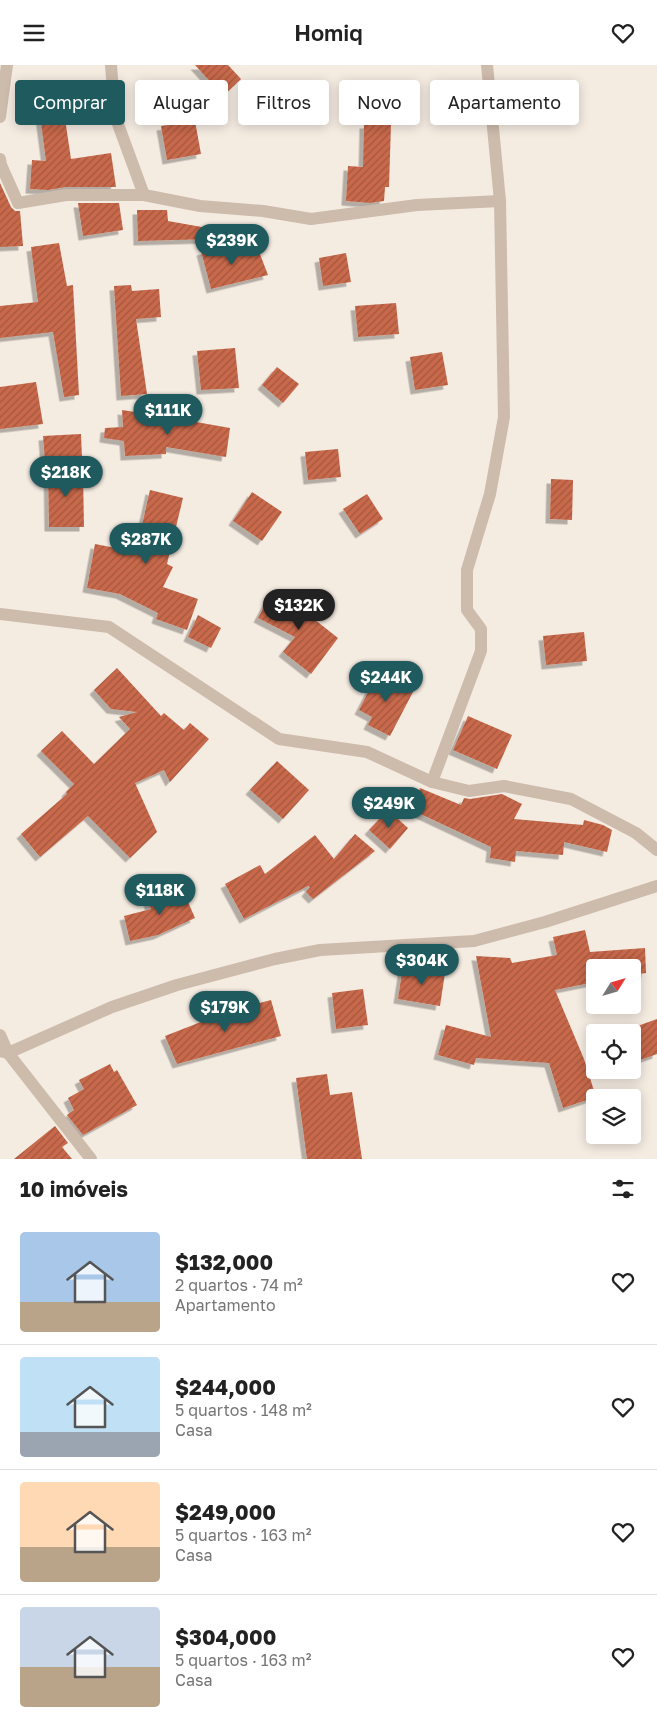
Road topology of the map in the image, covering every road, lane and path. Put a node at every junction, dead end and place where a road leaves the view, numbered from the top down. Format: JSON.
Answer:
{"nodes":[{"id":1,"x":7,"y":65,"type":"edge"},
{"id":2,"x":111,"y":65,"type":"edge"},
{"id":3,"x":487,"y":65,"type":"edge"},
{"id":4,"x":0,"y":117,"type":"edge"},
{"id":5,"x":0,"y":159,"type":"edge"},
{"id":6,"x":144,"y":195,"type":"junction"},
{"id":7,"x":500,"y":201,"type":"junction"},
{"id":8,"x":0,"y":614,"type":"edge"},
{"id":9,"x":432,"y":782,"type":"junction"},
{"id":10,"x":657,"y":850,"type":"edge"},
{"id":11,"x":657,"y":886,"type":"edge"},
{"id":12,"x":0,"y":1035,"type":"edge"},
{"id":13,"x":4,"y":1052,"type":"edge"},
{"id":14,"x":91,"y":1159,"type":"edge"}],
"edges":[{"from":1,"to":4,"type":"street"},
{"from":2,"to":6,"type":"street"},
{"from":3,"to":7,"type":"street"},
{"from":5,"to":6,"type":"street"},
{"from":6,"to":7,"type":"street"},
{"from":7,"to":9,"type":"street"},
{"from":8,"to":9,"type":"street"},
{"from":9,"to":10,"type":"street"},
{"from":11,"to":13,"type":"street"},
{"from":12,"to":13,"type":"street"},
{"from":13,"to":14,"type":"street"}]}
